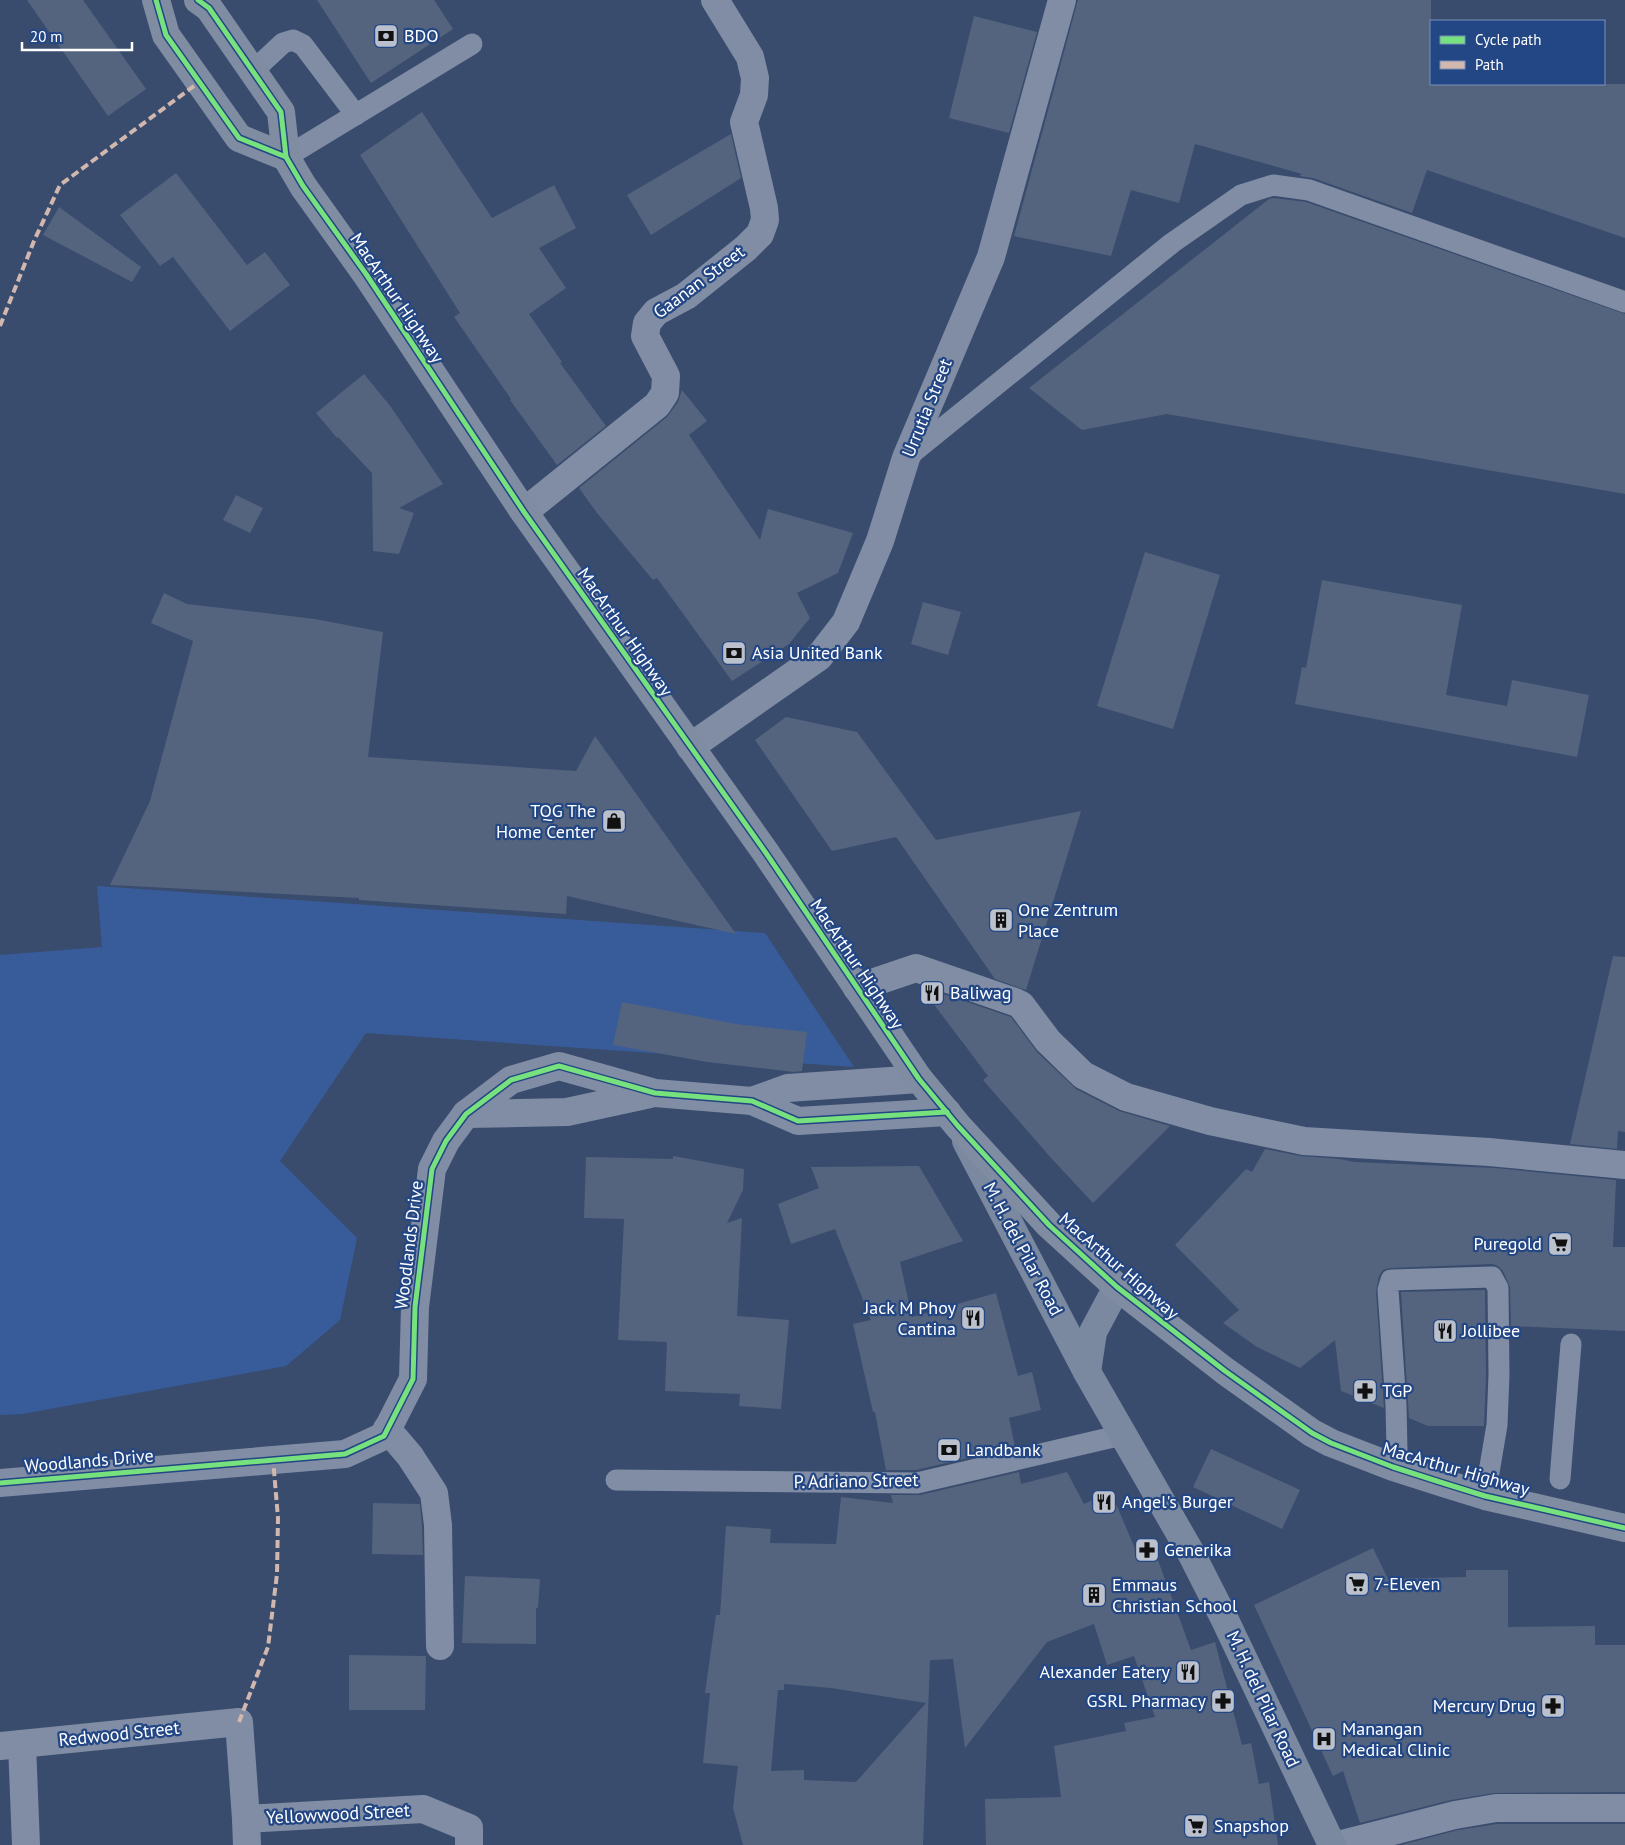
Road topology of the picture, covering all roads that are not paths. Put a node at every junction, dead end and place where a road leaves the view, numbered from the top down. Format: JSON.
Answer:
{"nodes":[{"id":1,"x":156,"y":0,"type":"edge"},
{"id":2,"x":198,"y":0,"type":"edge"},
{"id":3,"x":715,"y":0,"type":"edge"},
{"id":4,"x":1062,"y":0,"type":"edge"},
{"id":5,"x":472,"y":44,"type":"dead end"},
{"id":6,"x":254,"y":70,"type":"junction"},
{"id":7,"x":356,"y":115,"type":"junction"},
{"id":8,"x":286,"y":157,"type":"junction"},
{"id":9,"x":1625,"y":302,"type":"edge"},
{"id":10,"x":906,"y":458,"type":"junction"},
{"id":11,"x":524,"y":512,"type":"junction"},
{"id":12,"x":690,"y":747,"type":"junction"},
{"id":13,"x":857,"y":988,"type":"junction"},
{"id":14,"x":920,"y":1079,"type":"junction"},
{"id":15,"x":655,"y":1093,"type":"junction"},
{"id":16,"x":752,"y":1101,"type":"junction"},
{"id":17,"x":466,"y":1114,"type":"junction"},
{"id":18,"x":953,"y":1119,"type":"junction"},
{"id":19,"x":1625,"y":1165,"type":"edge"},
{"id":20,"x":1117,"y":1287,"type":"junction"},
{"id":21,"x":1571,"y":1344,"type":"dead end"},
{"id":22,"x":1087,"y":1372,"type":"junction"},
{"id":23,"x":387,"y":1430,"type":"junction"},
{"id":24,"x":1122,"y":1436,"type":"junction"},
{"id":25,"x":1393,"y":1467,"type":"junction"},
{"id":26,"x":1560,"y":1479,"type":"dead end"},
{"id":27,"x":616,"y":1480,"type":"dead end"},
{"id":28,"x":0,"y":1483,"type":"edge"},
{"id":29,"x":1485,"y":1496,"type":"junction"},
{"id":30,"x":1625,"y":1528,"type":"edge"},
{"id":31,"x":440,"y":1646,"type":"dead end"},
{"id":32,"x":11,"y":1745,"type":"edge"},
{"id":33,"x":1625,"y":1808,"type":"edge"},
{"id":34,"x":247,"y":1832,"type":"edge"},
{"id":35,"x":26,"y":1845,"type":"edge"},
{"id":36,"x":469,"y":1845,"type":"edge"},
{"id":37,"x":1332,"y":1845,"type":"edge"},
{"id":38,"x":1338,"y":1845,"type":"edge"}],
"edges":[{"from":1,"to":8,"type":"highway"},
{"from":2,"to":6,"type":"highway","name":"MacArthur Highway"},
{"from":3,"to":11,"type":"street","name":"Gaanan Street"},
{"from":4,"to":10,"type":"street","name":"Urrutia Street"},
{"from":5,"to":7,"type":"lane"},
{"from":6,"to":7,"type":"lane"},
{"from":6,"to":8,"type":"highway","name":"MacArthur Highway"},
{"from":7,"to":8,"type":"lane"},
{"from":8,"to":11,"type":"highway","name":"MacArthur Highway"},
{"from":9,"to":10,"type":"lane"},
{"from":10,"to":12,"type":"street","name":"Urrutia Street"},
{"from":11,"to":12,"type":"highway","name":"MacArthur Highway"},
{"from":12,"to":13,"type":"highway","name":"MacArthur Highway"},
{"from":13,"to":14,"type":"highway","name":"MacArthur Highway"},
{"from":13,"to":19,"type":"street"},
{"from":14,"to":16,"type":"street","name":"Woodlands Drive"},
{"from":14,"to":18,"type":"highway","name":"MacArthur Highway"},
{"from":15,"to":16,"type":"street","name":"Woodlands Drive"},
{"from":15,"to":17,"type":"street","name":"Woodlands Drive"},
{"from":15,"to":17,"type":"street","name":"Woodlands Drive"},
{"from":16,"to":18,"type":"street","name":"Woodlands Drive"},
{"from":17,"to":23,"type":"street","name":"Woodlands Drive"},
{"from":18,"to":20,"type":"highway","name":"MacArthur Highway"},
{"from":18,"to":22,"type":"main road","name":"M. H. del Pilar Road"},
{"from":20,"to":22,"type":"main road"},
{"from":20,"to":25,"type":"highway","name":"MacArthur Highway"},
{"from":21,"to":26,"type":"lane"},
{"from":22,"to":24,"type":"main road","name":"M. H. del Pilar Road"},
{"from":23,"to":28,"type":"street","name":"Woodlands Drive"},
{"from":23,"to":31,"type":"street"},
{"from":24,"to":27,"type":"lane","name":"P. Adriano Street"},
{"from":24,"to":37,"type":"main road","name":"M. H. del Pilar Road"},
{"from":25,"to":29,"type":"highway","name":"MacArthur Highway"},
{"from":25,"to":29,"type":"lane"},
{"from":29,"to":30,"type":"highway","name":"MacArthur Highway"},
{"from":32,"to":34,"type":"street","name":"Redwood Street"},
{"from":32,"to":35,"type":"street"},
{"from":33,"to":38,"type":"street"},
{"from":34,"to":36,"type":"street","name":"Yellowwood Street"}]}
